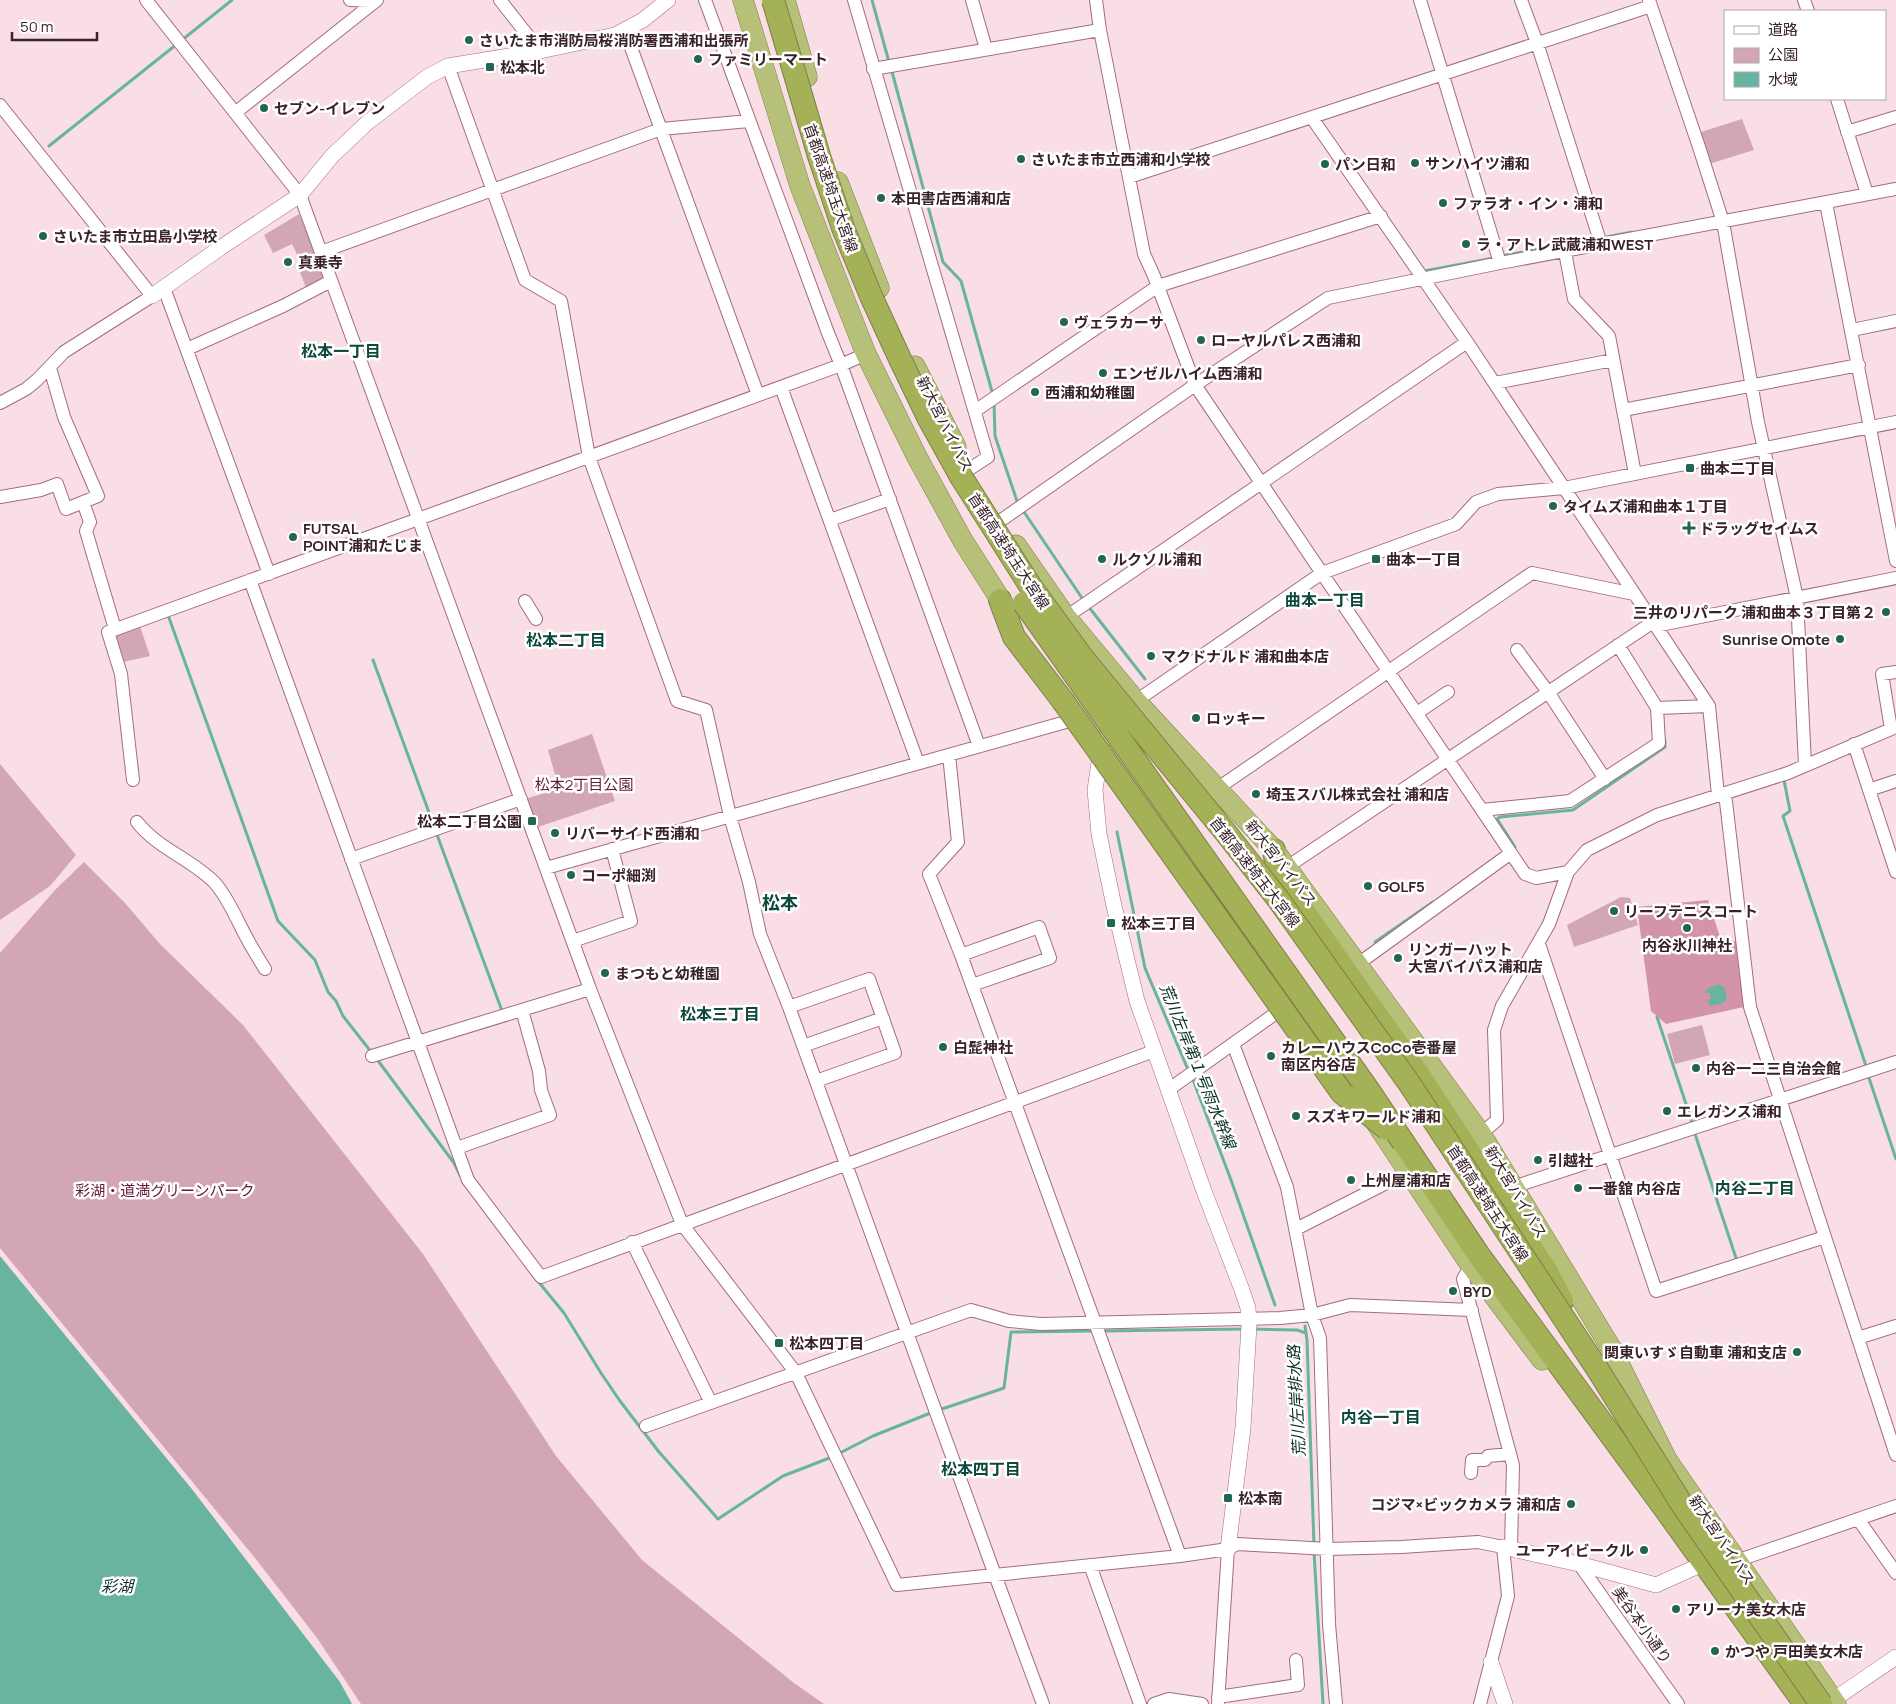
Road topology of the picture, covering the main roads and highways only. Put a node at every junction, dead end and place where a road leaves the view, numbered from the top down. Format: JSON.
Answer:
{"nodes":[{"id":1,"x":743,"y":0,"type":"edge"},
{"id":2,"x":757,"y":0,"type":"edge"},
{"id":3,"x":773,"y":0,"type":"edge"},
{"id":4,"x":785,"y":0,"type":"edge"},
{"id":5,"x":1000,"y":600,"type":"junction"},
{"id":6,"x":1281,"y":859,"type":"junction"},
{"id":7,"x":1404,"y":1142,"type":"junction"},
{"id":8,"x":1598,"y":1370,"type":"junction"},
{"id":9,"x":1830,"y":1703,"type":"edge"},
{"id":10,"x":1794,"y":1704,"type":"edge"},
{"id":11,"x":1805,"y":1704,"type":"edge"}],
"edges":[{"from":1,"to":5,"type":"highway"},
{"from":2,"to":7,"type":"highway","name":"首都高速埼玉大宮線","bridge":true},
{"from":3,"to":8,"type":"highway","name":"首都高速埼玉大宮線","bridge":true},
{"from":4,"to":6,"type":"highway","name":"新大宮バイパス"},
{"from":5,"to":7,"type":"highway","bridge":true},
{"from":5,"to":10,"type":"highway"},
{"from":6,"to":8,"type":"highway","bridge":true},
{"from":6,"to":9,"type":"highway","name":"新大宮バイパス"},
{"from":7,"to":11,"type":"highway","name":"首都高速埼玉大宮線"},
{"from":8,"to":9,"type":"highway","name":"首都高速埼玉大宮線","bridge":true}]}
